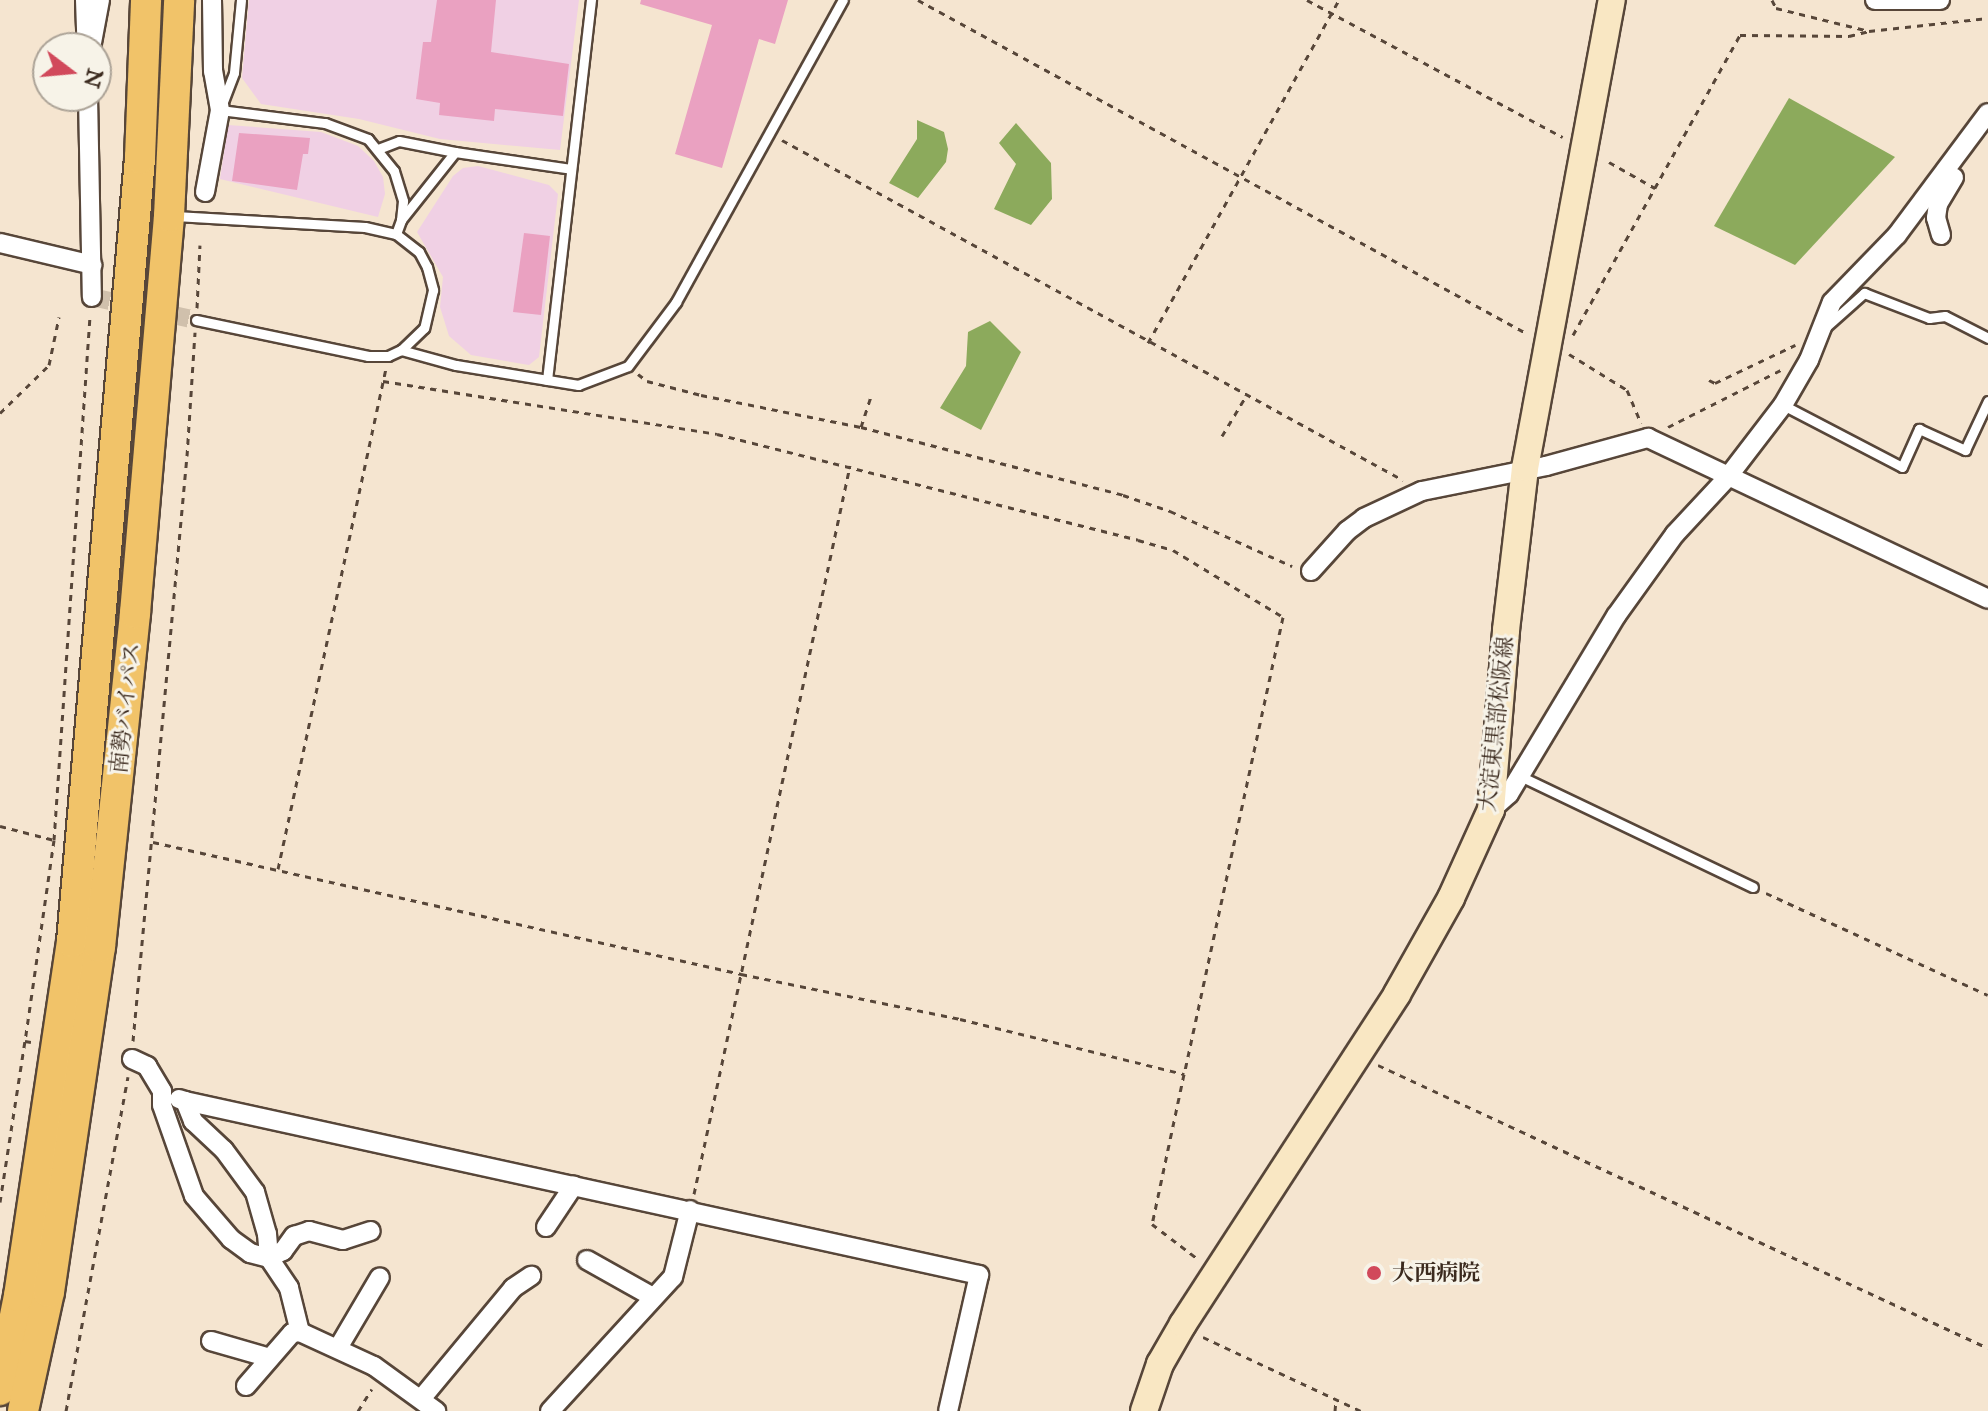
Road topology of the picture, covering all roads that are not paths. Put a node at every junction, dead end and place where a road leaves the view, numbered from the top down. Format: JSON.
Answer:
{"nodes":[{"id":1,"x":85,"y":0,"type":"edge"},
{"id":2,"x":100,"y":0,"type":"edge"},
{"id":3,"x":146,"y":0,"type":"edge"},
{"id":4,"x":179,"y":0,"type":"edge"},
{"id":5,"x":212,"y":0,"type":"edge"},
{"id":6,"x":241,"y":0,"type":"edge"},
{"id":7,"x":591,"y":0,"type":"edge"},
{"id":8,"x":843,"y":0,"type":"edge"},
{"id":9,"x":1612,"y":0,"type":"edge"},
{"id":10,"x":1875,"y":0,"type":"edge"},
{"id":11,"x":1940,"y":0,"type":"edge"},
{"id":12,"x":88,"y":32,"type":"edge"},
{"id":13,"x":93,"y":32,"type":"edge"},
{"id":14,"x":220,"y":110,"type":"junction"},
{"id":15,"x":88,"y":112,"type":"edge"},
{"id":16,"x":1988,"y":113,"type":"edge"},
{"id":17,"x":1988,"y":130,"type":"edge"},
{"id":18,"x":378,"y":149,"type":"junction"},
{"id":19,"x":455,"y":152,"type":"junction"},
{"id":20,"x":1957,"y":157,"type":"junction"},
{"id":21,"x":140,"y":158,"type":"junction"},
{"id":22,"x":571,"y":169,"type":"junction"},
{"id":23,"x":151,"y":190,"type":"dead end"},
{"id":24,"x":205,"y":192,"type":"dead end"},
{"id":25,"x":164,"y":210,"type":"junction"},
{"id":26,"x":401,"y":220,"type":"junction"},
{"id":27,"x":396,"y":234,"type":"junction"},
{"id":28,"x":1941,"y":235,"type":"dead end"},
{"id":29,"x":0,"y":243,"type":"edge"},
{"id":30,"x":92,"y":265,"type":"junction"},
{"id":31,"x":92,"y":297,"type":"road end"},
{"id":32,"x":196,"y":320,"type":"tunnel mouth"},
{"id":33,"x":1818,"y":330,"type":"junction"},
{"id":34,"x":1988,"y":338,"type":"edge"},
{"id":35,"x":401,"y":350,"type":"junction"},
{"id":36,"x":547,"y":380,"type":"junction"},
{"id":37,"x":1988,"y":401,"type":"edge"},
{"id":38,"x":1783,"y":405,"type":"junction"},
{"id":39,"x":1525,"y":468,"type":"junction"},
{"id":40,"x":1727,"y":478,"type":"junction"},
{"id":41,"x":1311,"y":571,"type":"road end"},
{"id":42,"x":1988,"y":599,"type":"edge"},
{"id":43,"x":1520,"y":776,"type":"junction"},
{"id":44,"x":1491,"y":810,"type":"junction"},
{"id":45,"x":1753,"y":887,"type":"road end"},
{"id":46,"x":132,"y":1059,"type":"road end"},
{"id":47,"x":162,"y":1091,"type":"junction"},
{"id":48,"x":185,"y":1101,"type":"junction"},
{"id":49,"x":574,"y":1185,"type":"junction"},
{"id":50,"x":690,"y":1210,"type":"junction"},
{"id":51,"x":546,"y":1227,"type":"dead end"},
{"id":52,"x":371,"y":1231,"type":"dead end"},
{"id":53,"x":269,"y":1258,"type":"junction"},
{"id":54,"x":587,"y":1260,"type":"dead end"},
{"id":55,"x":531,"y":1276,"type":"dead end"},
{"id":56,"x":380,"y":1277,"type":"dead end"},
{"id":57,"x":653,"y":1297,"type":"junction"},
{"id":58,"x":300,"y":1332,"type":"junction"},
{"id":59,"x":211,"y":1341,"type":"dead end"},
{"id":60,"x":338,"y":1348,"type":"junction"},
{"id":61,"x":270,"y":1358,"type":"junction"},
{"id":62,"x":246,"y":1386,"type":"dead end"},
{"id":63,"x":0,"y":1390,"type":"edge"},
{"id":64,"x":429,"y":1405,"type":"edge"},
{"id":65,"x":23,"y":1411,"type":"edge"},
{"id":66,"x":550,"y":1411,"type":"edge"},
{"id":67,"x":948,"y":1411,"type":"edge"},
{"id":68,"x":1144,"y":1411,"type":"edge"}],
"edges":[{"from":1,"to":12,"type":"street"},
{"from":2,"to":13,"type":"street"},
{"from":3,"to":21,"type":"highway","name":"南勢バイパス"},
{"from":4,"to":25,"type":"highway","name":"南勢バイパス"},
{"from":5,"to":14,"type":"street"},
{"from":6,"to":14,"type":"lane"},
{"from":7,"to":22,"type":"lane"},
{"from":8,"to":36,"type":"lane"},
{"from":9,"to":39,"type":"main road","name":"大淀東黒部松阪線"},
{"from":10,"to":11,"type":"street"},
{"from":14,"to":18,"type":"lane"},
{"from":14,"to":24,"type":"street"},
{"from":15,"to":30,"type":"street"},
{"from":16,"to":20,"type":"street"},
{"from":17,"to":20,"type":"street"},
{"from":18,"to":19,"type":"lane"},
{"from":18,"to":26,"type":"lane"},
{"from":19,"to":22,"type":"lane"},
{"from":19,"to":26,"type":"lane"},
{"from":20,"to":28,"type":"street"},
{"from":20,"to":33,"type":"street"},
{"from":21,"to":23,"type":"lane"},
{"from":21,"to":63,"type":"highway","name":"南勢バイパス"},
{"from":22,"to":36,"type":"lane"},
{"from":25,"to":27,"type":"lane"},
{"from":25,"to":65,"type":"highway","name":"南勢バイパス"},
{"from":26,"to":27,"type":"lane"},
{"from":27,"to":35,"type":"lane"},
{"from":29,"to":30,"type":"street"},
{"from":30,"to":31,"type":"street"},
{"from":32,"to":35,"type":"lane"},
{"from":33,"to":34,"type":"lane"},
{"from":33,"to":38,"type":"street"},
{"from":35,"to":36,"type":"lane"},
{"from":37,"to":38,"type":"lane"},
{"from":38,"to":40,"type":"street"},
{"from":39,"to":40,"type":"street"},
{"from":39,"to":41,"type":"street"},
{"from":39,"to":44,"type":"main road","name":"大淀東黒部松阪線"},
{"from":40,"to":42,"type":"street"},
{"from":40,"to":43,"type":"street"},
{"from":43,"to":44,"type":"street"},
{"from":43,"to":45,"type":"lane"},
{"from":44,"to":68,"type":"main road","name":"大淀東黒部松阪線"},
{"from":46,"to":47,"type":"street"},
{"from":47,"to":48,"type":"street"},
{"from":47,"to":53,"type":"street"},
{"from":48,"to":49,"type":"street"},
{"from":48,"to":53,"type":"street"},
{"from":49,"to":50,"type":"street"},
{"from":49,"to":51,"type":"street"},
{"from":50,"to":57,"type":"street"},
{"from":50,"to":67,"type":"street"},
{"from":52,"to":53,"type":"street"},
{"from":53,"to":58,"type":"street"},
{"from":54,"to":57,"type":"street"},
{"from":55,"to":64,"type":"street"},
{"from":56,"to":60,"type":"street"},
{"from":57,"to":66,"type":"street"},
{"from":58,"to":60,"type":"street"},
{"from":58,"to":61,"type":"street"},
{"from":59,"to":61,"type":"street"},
{"from":60,"to":64,"type":"street"},
{"from":61,"to":62,"type":"street"}]}
